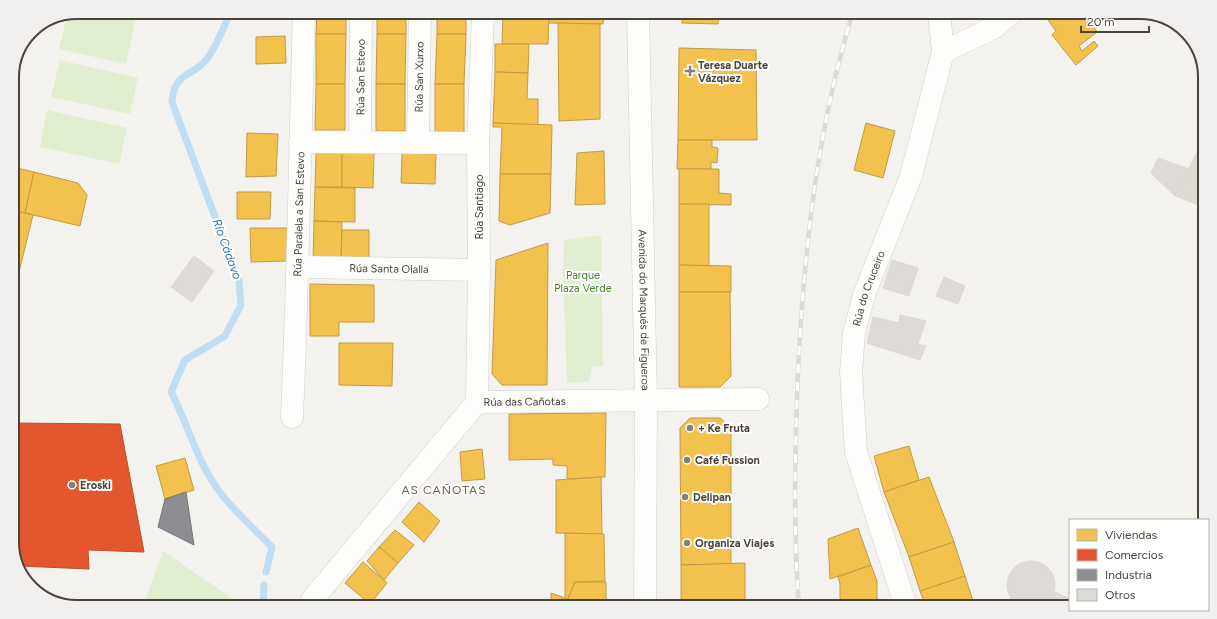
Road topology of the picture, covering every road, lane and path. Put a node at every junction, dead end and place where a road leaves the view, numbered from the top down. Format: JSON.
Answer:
{"nodes":[{"id":1,"x":304,"y":19,"type":"edge"},
{"id":2,"x":361,"y":19,"type":"edge"},
{"id":3,"x":420,"y":19,"type":"edge"},
{"id":4,"x":483,"y":19,"type":"edge"},
{"id":5,"x":638,"y":19,"type":"edge"},
{"id":6,"x":940,"y":19,"type":"edge"},
{"id":7,"x":1004,"y":19,"type":"edge"},
{"id":8,"x":943,"y":52,"type":"junction"},
{"id":9,"x":360,"y":141,"type":"junction"},
{"id":10,"x":300,"y":142,"type":"junction"},
{"id":11,"x":418,"y":142,"type":"junction"},
{"id":12,"x":478,"y":143,"type":"junction"},
{"id":13,"x":299,"y":267,"type":"junction"},
{"id":14,"x":479,"y":270,"type":"junction"},
{"id":15,"x":646,"y":399,"type":"junction"},
{"id":16,"x":758,"y":399,"type":"dead end"},
{"id":17,"x":477,"y":402,"type":"junction"},
{"id":18,"x":292,"y":417,"type":"dead end"},
{"id":19,"x":319,"y":600,"type":"edge"},
{"id":20,"x":645,"y":600,"type":"edge"},
{"id":21,"x":904,"y":600,"type":"edge"}],
"edges":[{"from":1,"to":10,"type":"street","name":"Rúa Paralela a San Estevo"},
{"from":2,"to":9,"type":"street","name":"Rúa San Estevo"},
{"from":3,"to":11,"type":"street","name":"Rúa San Xurxo"},
{"from":4,"to":12,"type":"street","name":"Rúa Santiago"},
{"from":5,"to":15,"type":"street","name":"Avenida do Marqués de Figueroa"},
{"from":6,"to":8,"type":"street"},
{"from":7,"to":8,"type":"street"},
{"from":8,"to":21,"type":"street","name":"Rúa do Cruceiro"},
{"from":9,"to":10,"type":"street"},
{"from":9,"to":11,"type":"street"},
{"from":10,"to":13,"type":"street","name":"Rúa Paralela a San Estevo"},
{"from":11,"to":12,"type":"street"},
{"from":12,"to":14,"type":"street","name":"Rúa Santiago"},
{"from":13,"to":14,"type":"street","name":"Rúa Santa Olalla"},
{"from":13,"to":18,"type":"street","name":"Rúa Paralela a San Estevo"},
{"from":14,"to":17,"type":"street","name":"Rúa Santiago"},
{"from":15,"to":16,"type":"street","name":"Rúa das Cañotas"},
{"from":15,"to":17,"type":"street","name":"Rúa das Cañotas"},
{"from":15,"to":20,"type":"street","name":"Avenida do Marqués de Figueroa"},
{"from":17,"to":19,"type":"street","name":"Rúa das Cañotas"}]}
